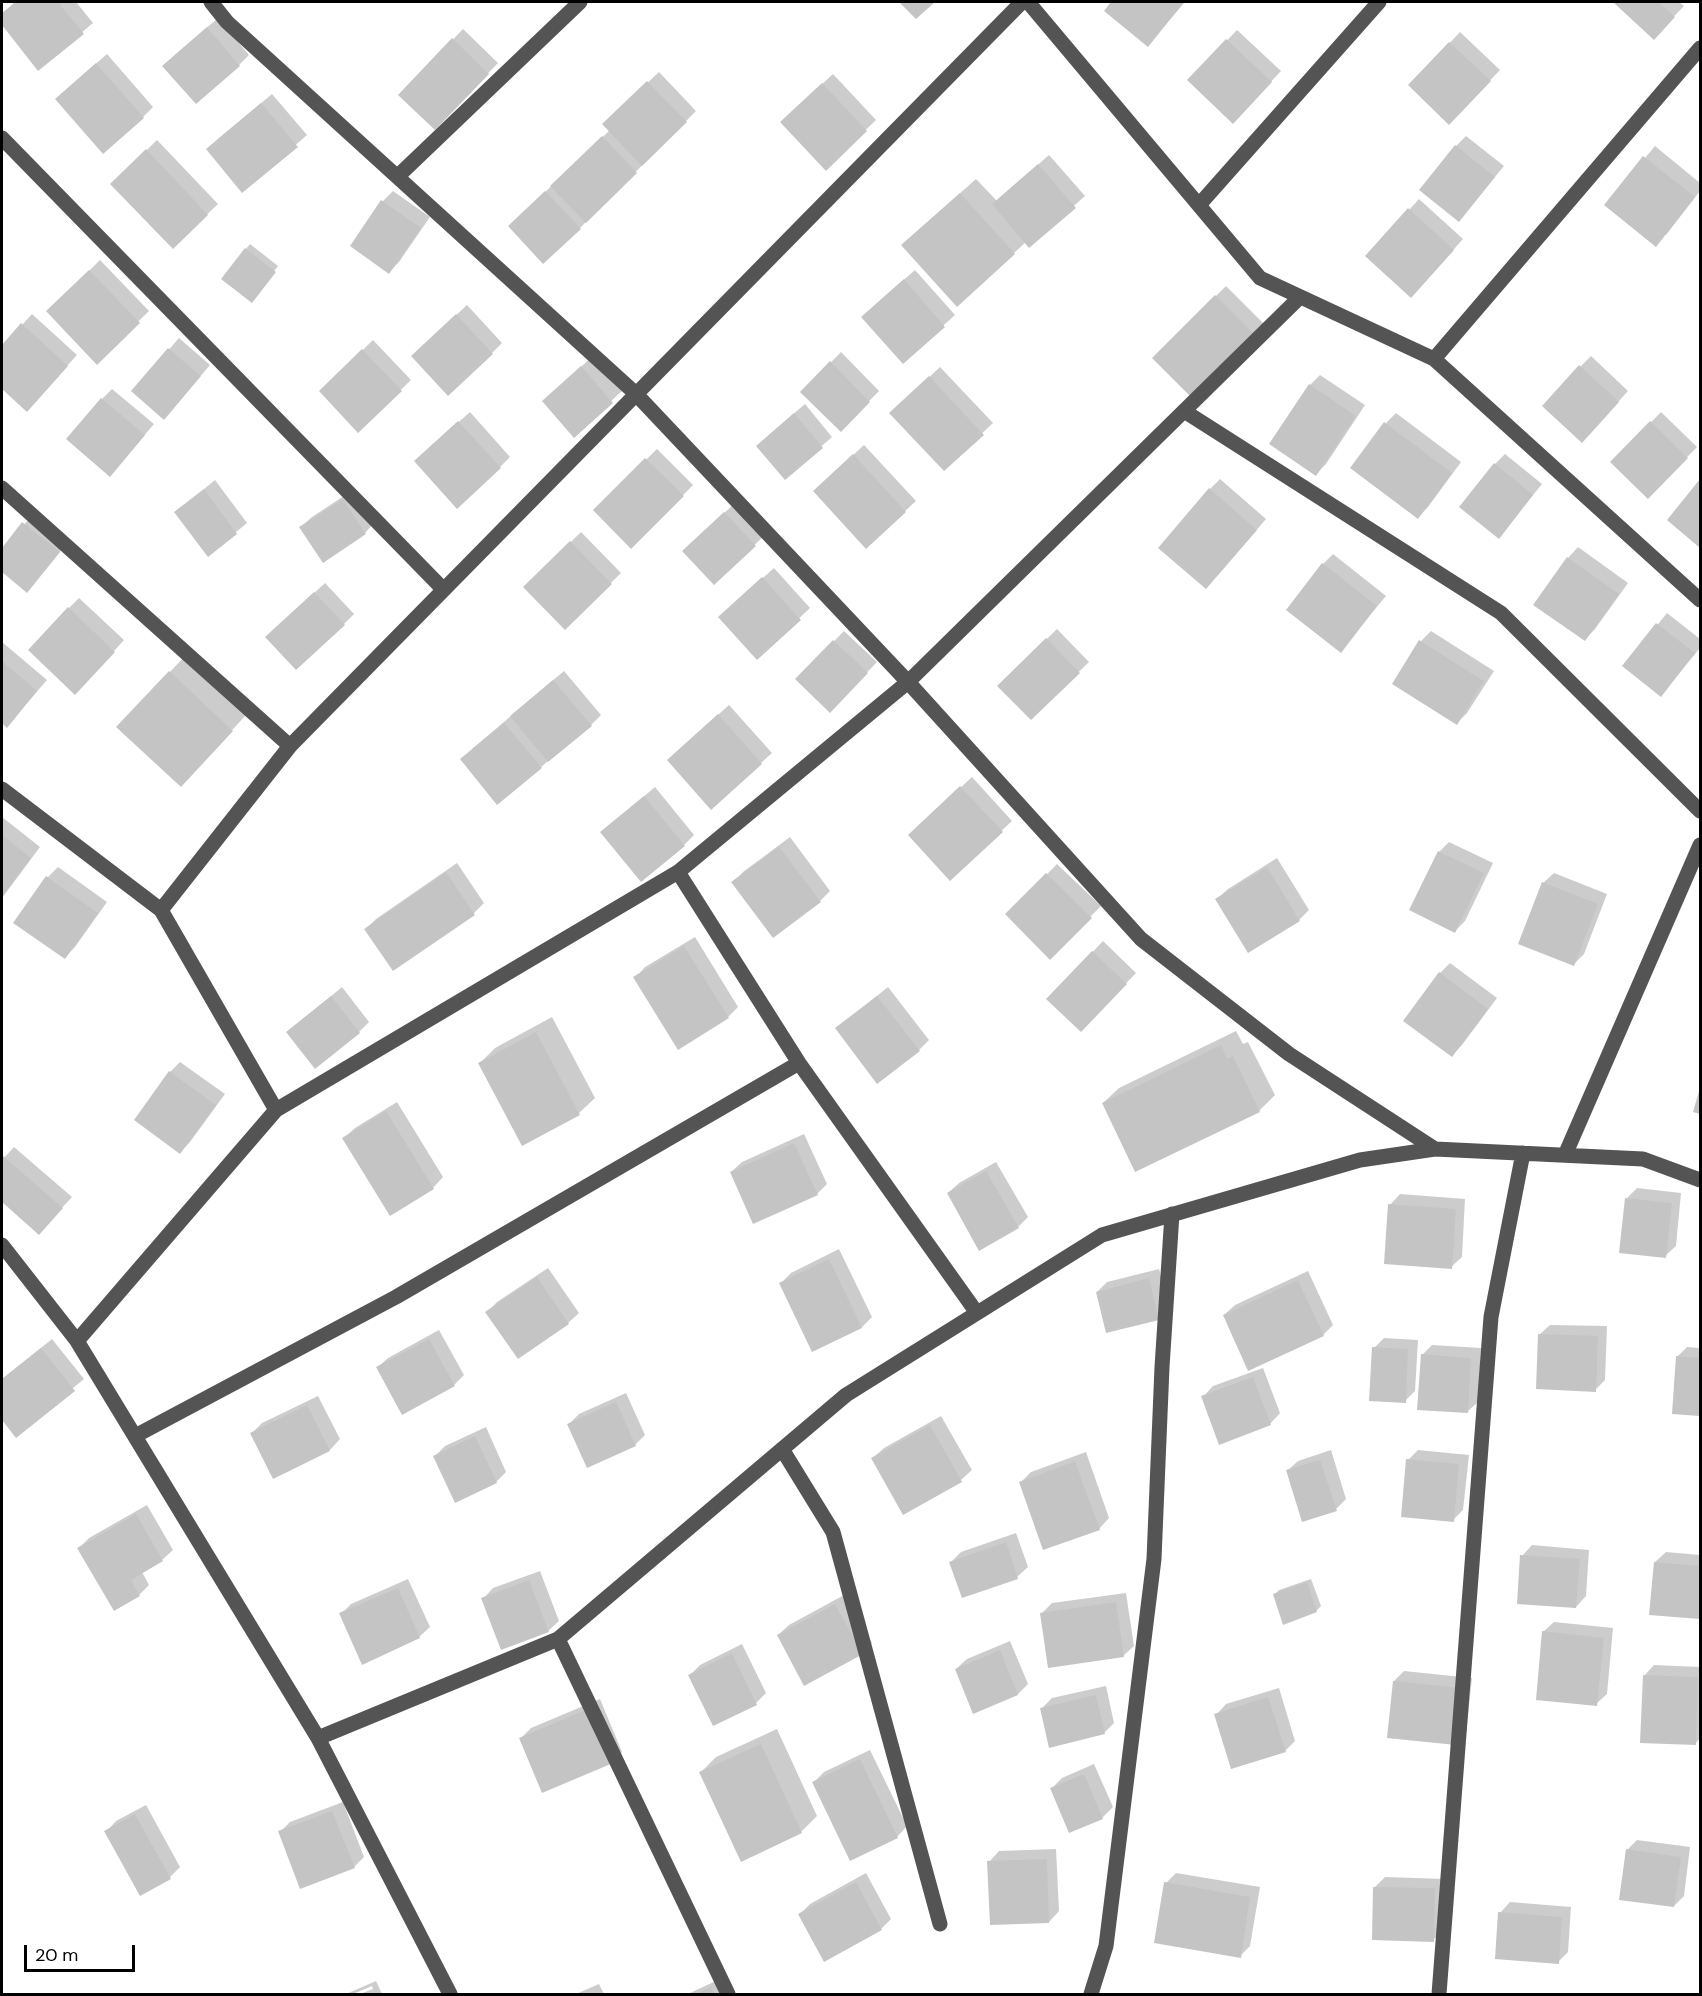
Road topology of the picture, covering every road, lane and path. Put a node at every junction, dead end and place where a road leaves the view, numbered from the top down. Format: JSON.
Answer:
{"nodes":[{"id":1,"x":211,"y":2,"type":"edge"},
{"id":2,"x":580,"y":2,"type":"edge"},
{"id":3,"x":1022,"y":2,"type":"edge"},
{"id":4,"x":1028,"y":2,"type":"edge"},
{"id":5,"x":1379,"y":2,"type":"edge"},
{"id":6,"x":1701,"y":48,"type":"edge"},
{"id":7,"x":2,"y":138,"type":"edge"},
{"id":8,"x":398,"y":176,"type":"junction"},
{"id":9,"x":1199,"y":205,"type":"junction"},
{"id":10,"x":1300,"y":297,"type":"junction"},
{"id":11,"x":1434,"y":359,"type":"junction"},
{"id":12,"x":635,"y":393,"type":"junction"},
{"id":13,"x":1184,"y":411,"type":"junction"},
{"id":14,"x":2,"y":488,"type":"edge"},
{"id":15,"x":443,"y":589,"type":"junction"},
{"id":16,"x":1701,"y":600,"type":"edge"},
{"id":17,"x":908,"y":682,"type":"junction"},
{"id":18,"x":290,"y":746,"type":"junction"},
{"id":19,"x":2,"y":789,"type":"edge"},
{"id":20,"x":1701,"y":811,"type":"edge"},
{"id":21,"x":1701,"y":845,"type":"edge"},
{"id":22,"x":678,"y":872,"type":"junction"},
{"id":23,"x":161,"y":910,"type":"junction"},
{"id":24,"x":799,"y":1063,"type":"junction"},
{"id":25,"x":276,"y":1110,"type":"junction"},
{"id":26,"x":1435,"y":1149,"type":"junction"},
{"id":27,"x":1523,"y":1153,"type":"junction"},
{"id":28,"x":1565,"y":1155,"type":"junction"},
{"id":29,"x":1701,"y":1180,"type":"edge"},
{"id":30,"x":1172,"y":1214,"type":"junction"},
{"id":31,"x":2,"y":1245,"type":"edge"},
{"id":32,"x":977,"y":1313,"type":"junction"},
{"id":33,"x":77,"y":1341,"type":"junction"},
{"id":34,"x":135,"y":1436,"type":"junction"},
{"id":35,"x":782,"y":1449,"type":"junction"},
{"id":36,"x":558,"y":1640,"type":"junction"},
{"id":37,"x":318,"y":1738,"type":"junction"},
{"id":38,"x":940,"y":1923,"type":"dead end"},
{"id":39,"x":450,"y":1995,"type":"edge"},
{"id":40,"x":728,"y":1995,"type":"edge"},
{"id":41,"x":1091,"y":1995,"type":"edge"},
{"id":42,"x":1439,"y":1995,"type":"edge"}],
"edges":[{"from":1,"to":8,"type":"street"},
{"from":2,"to":8,"type":"street"},
{"from":3,"to":12,"type":"street"},
{"from":4,"to":9,"type":"street"},
{"from":5,"to":9,"type":"street"},
{"from":6,"to":11,"type":"street"},
{"from":7,"to":15,"type":"street"},
{"from":8,"to":12,"type":"street"},
{"from":9,"to":10,"type":"street"},
{"from":10,"to":11,"type":"street"},
{"from":10,"to":13,"type":"street"},
{"from":11,"to":16,"type":"street"},
{"from":12,"to":15,"type":"street"},
{"from":12,"to":17,"type":"street"},
{"from":13,"to":17,"type":"street"},
{"from":13,"to":20,"type":"street"},
{"from":14,"to":18,"type":"street"},
{"from":15,"to":18,"type":"street"},
{"from":17,"to":22,"type":"street"},
{"from":17,"to":26,"type":"street"},
{"from":18,"to":23,"type":"street"},
{"from":19,"to":23,"type":"street"},
{"from":21,"to":28,"type":"street"},
{"from":22,"to":24,"type":"street"},
{"from":22,"to":25,"type":"street"},
{"from":23,"to":25,"type":"street"},
{"from":24,"to":32,"type":"street"},
{"from":24,"to":34,"type":"street"},
{"from":25,"to":33,"type":"street"},
{"from":26,"to":27,"type":"street"},
{"from":26,"to":30,"type":"street"},
{"from":27,"to":28,"type":"street"},
{"from":27,"to":42,"type":"street"},
{"from":28,"to":29,"type":"street"},
{"from":30,"to":32,"type":"street"},
{"from":30,"to":41,"type":"street"},
{"from":31,"to":33,"type":"street"},
{"from":32,"to":35,"type":"street"},
{"from":33,"to":34,"type":"street"},
{"from":34,"to":37,"type":"street"},
{"from":35,"to":36,"type":"street"},
{"from":35,"to":38,"type":"street"},
{"from":36,"to":37,"type":"street"},
{"from":36,"to":40,"type":"street"},
{"from":37,"to":39,"type":"street"}]}
